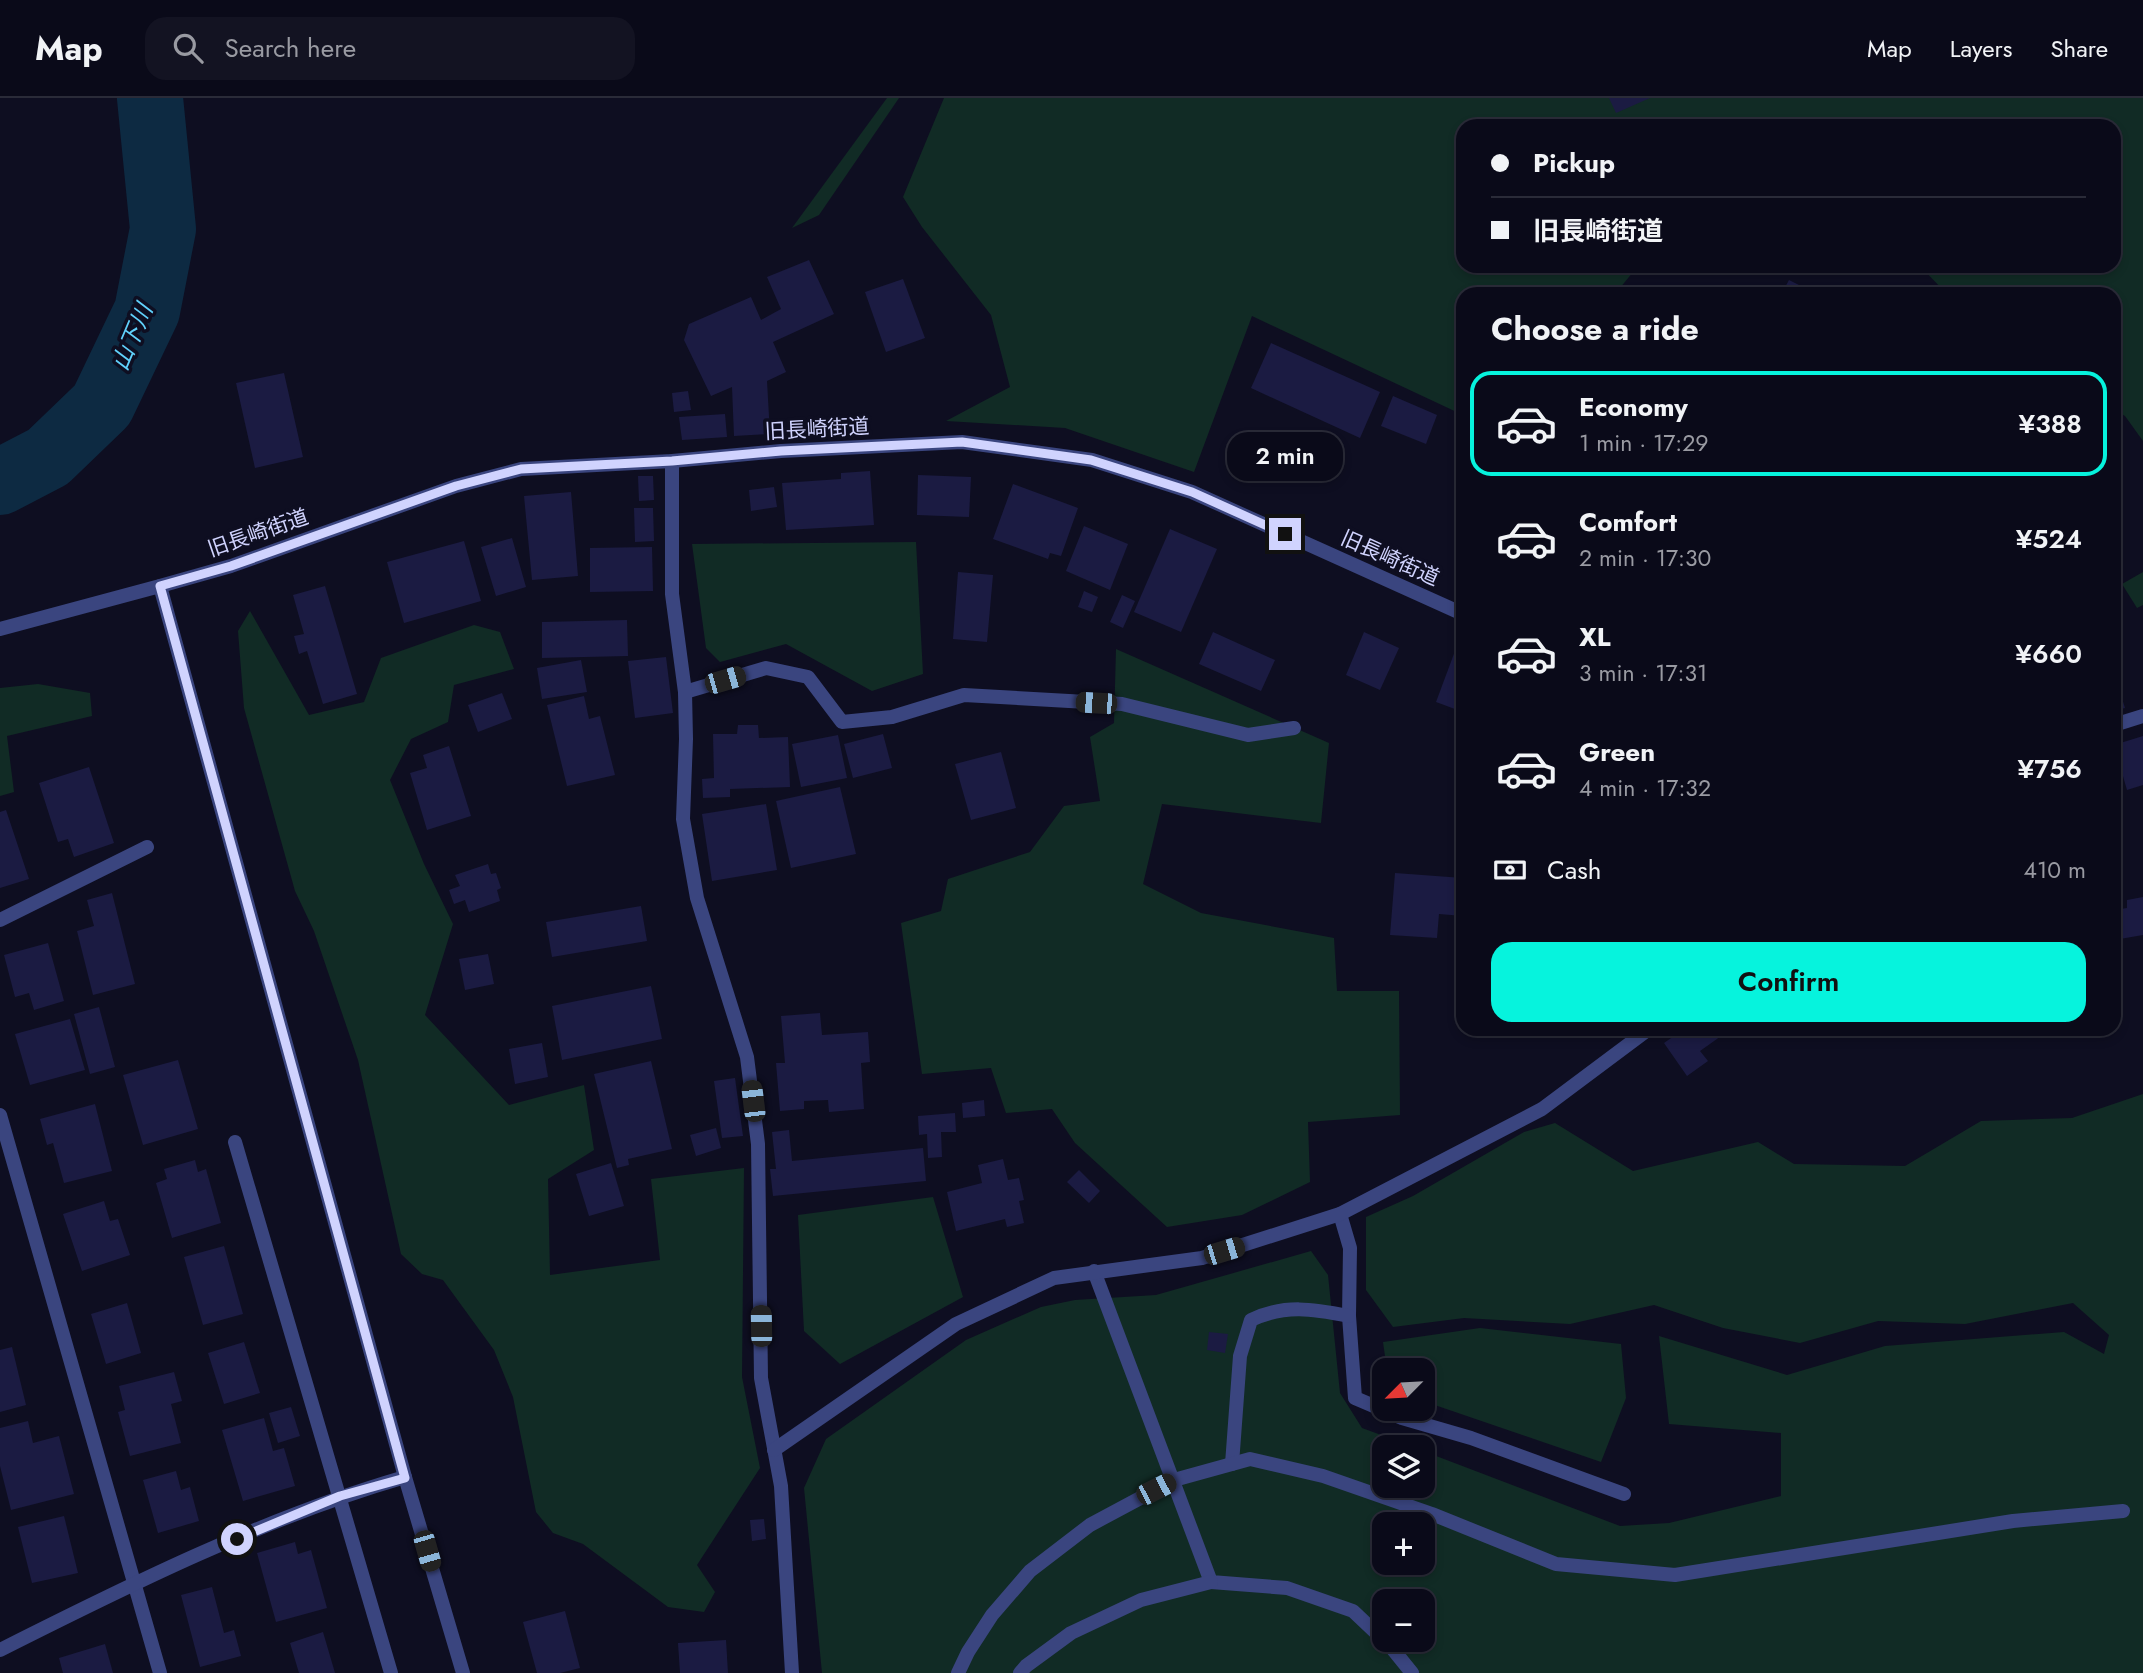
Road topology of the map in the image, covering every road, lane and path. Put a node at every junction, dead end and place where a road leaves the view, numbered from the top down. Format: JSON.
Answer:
{"nodes":[{"id":1,"x":672,"y":461,"type":"junction"},
{"id":2,"x":160,"y":586,"type":"junction"},
{"id":3,"x":1456,"y":611,"type":"edge"},
{"id":4,"x":0,"y":629,"type":"edge"},
{"id":5,"x":685,"y":692,"type":"junction"},
{"id":6,"x":2143,"y":716,"type":"edge"},
{"id":7,"x":2121,"y":723,"type":"edge"},
{"id":8,"x":1294,"y":728,"type":"dead end"},
{"id":9,"x":147,"y":847,"type":"dead end"},
{"id":10,"x":0,"y":920,"type":"edge"},
{"id":11,"x":1640,"y":1036,"type":"edge"},
{"id":12,"x":0,"y":1115,"type":"edge"},
{"id":13,"x":235,"y":1142,"type":"dead end"},
{"id":14,"x":1340,"y":1214,"type":"junction"},
{"id":15,"x":1094,"y":1271,"type":"junction"},
{"id":16,"x":1349,"y":1316,"type":"junction"},
{"id":17,"x":774,"y":1450,"type":"junction"},
{"id":18,"x":1232,"y":1464,"type":"junction"},
{"id":19,"x":405,"y":1478,"type":"junction"},
{"id":20,"x":1174,"y":1480,"type":"junction"},
{"id":21,"x":1624,"y":1494,"type":"dead end"},
{"id":22,"x":340,"y":1496,"type":"junction"},
{"id":23,"x":2123,"y":1511,"type":"dead end"},
{"id":24,"x":1211,"y":1582,"type":"junction"},
{"id":25,"x":134,"y":1583,"type":"junction"},
{"id":26,"x":0,"y":1650,"type":"edge"},
{"id":27,"x":160,"y":1673,"type":"edge"},
{"id":28,"x":391,"y":1673,"type":"edge"},
{"id":29,"x":463,"y":1673,"type":"edge"},
{"id":30,"x":792,"y":1673,"type":"edge"},
{"id":31,"x":958,"y":1673,"type":"edge"},
{"id":32,"x":1020,"y":1673,"type":"edge"},
{"id":33,"x":1412,"y":1673,"type":"edge"}],
"edges":[{"from":1,"to":2,"type":"street","name":"旧長崎街道"},
{"from":1,"to":3,"type":"street","name":"旧長崎街道"},
{"from":1,"to":5,"type":"street"},
{"from":2,"to":4,"type":"street","name":"旧長崎街道"},
{"from":2,"to":19,"type":"street"},
{"from":5,"to":8,"type":"street"},
{"from":5,"to":17,"type":"street"},
{"from":6,"to":7,"type":"street"},
{"from":9,"to":10,"type":"street"},
{"from":11,"to":14,"type":"street"},
{"from":12,"to":25,"type":"street"},
{"from":13,"to":22,"type":"street"},
{"from":14,"to":15,"type":"street"},
{"from":14,"to":16,"type":"street"},
{"from":15,"to":17,"type":"street"},
{"from":15,"to":20,"type":"street"},
{"from":16,"to":18,"type":"street"},
{"from":16,"to":21,"type":"street"},
{"from":17,"to":30,"type":"street"},
{"from":18,"to":20,"type":"street"},
{"from":18,"to":23,"type":"street"},
{"from":19,"to":22,"type":"street"},
{"from":19,"to":29,"type":"street"},
{"from":20,"to":24,"type":"street"},
{"from":20,"to":31,"type":"street"},
{"from":22,"to":25,"type":"street"},
{"from":22,"to":28,"type":"street"},
{"from":24,"to":32,"type":"street"},
{"from":24,"to":33,"type":"street"},
{"from":25,"to":26,"type":"street"},
{"from":25,"to":27,"type":"street"}]}
